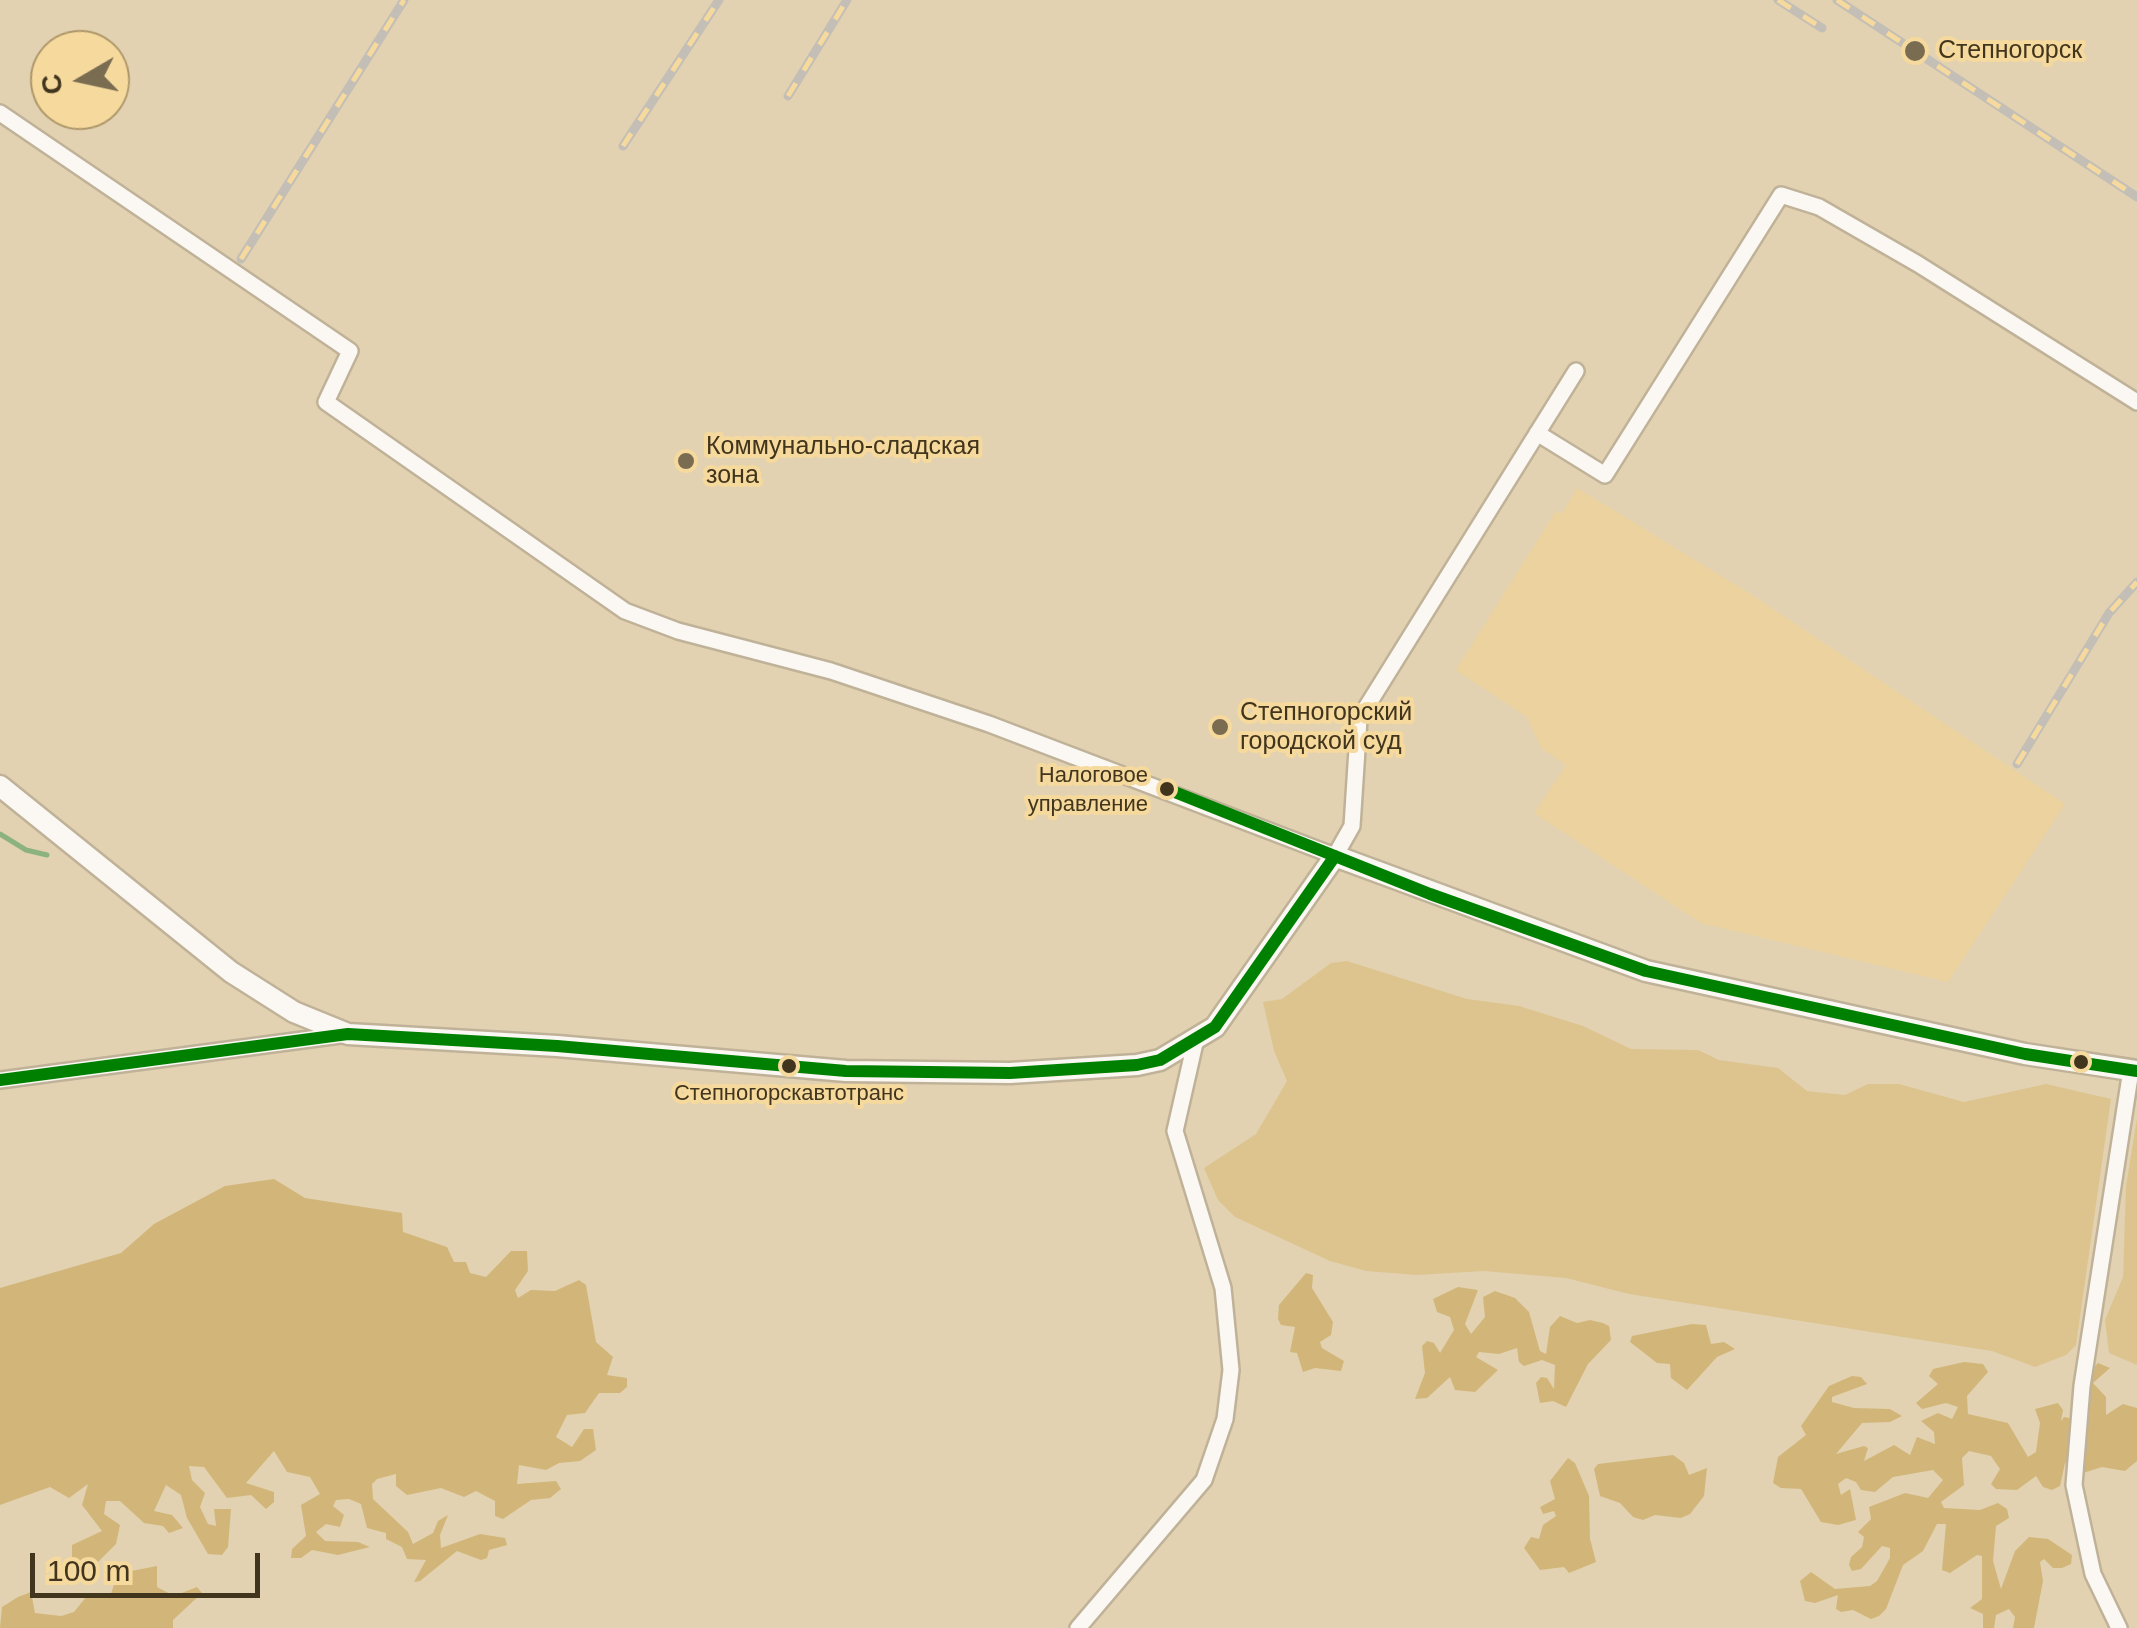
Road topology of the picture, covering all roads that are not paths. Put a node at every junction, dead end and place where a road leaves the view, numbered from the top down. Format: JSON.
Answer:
{"nodes":[{"id":1,"x":0,"y":114,"type":"edge"},
{"id":2,"x":1576,"y":372,"type":"dead end"},
{"id":3,"x":2137,"y":402,"type":"edge"},
{"id":4,"x":1538,"y":433,"type":"junction"},
{"id":5,"x":0,"y":786,"type":"edge"},
{"id":6,"x":1334,"y":856,"type":"junction"},
{"id":7,"x":348,"y":1034,"type":"junction"},
{"id":8,"x":1195,"y":1043,"type":"junction"},
{"id":9,"x":2134,"y":1071,"type":"edge"},
{"id":10,"x":0,"y":1080,"type":"edge"},
{"id":11,"x":1078,"y":1628,"type":"edge"},
{"id":12,"x":2118,"y":1628,"type":"edge"}],
"edges":[{"from":1,"to":6,"type":"street"},
{"from":2,"to":4,"type":"street"},
{"from":3,"to":4,"type":"street"},
{"from":4,"to":6,"type":"street"},
{"from":5,"to":7,"type":"street"},
{"from":6,"to":8,"type":"street"},
{"from":6,"to":9,"type":"street"},
{"from":7,"to":8,"type":"street"},
{"from":7,"to":10,"type":"street"},
{"from":8,"to":11,"type":"street"},
{"from":9,"to":12,"type":"street"}]}
